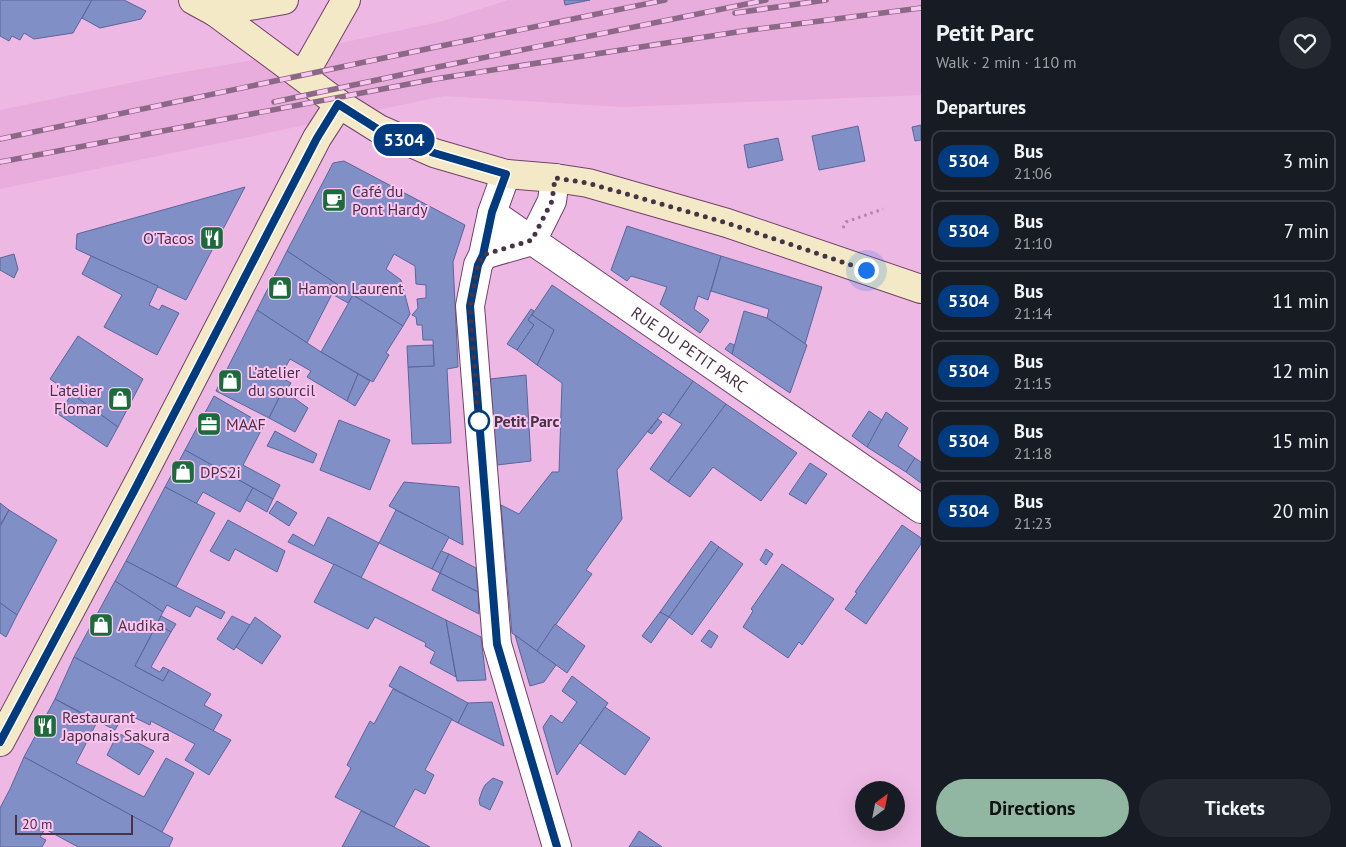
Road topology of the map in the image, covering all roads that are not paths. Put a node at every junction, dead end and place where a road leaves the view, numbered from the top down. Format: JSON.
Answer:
{"nodes":[{"id":1,"x":284,"y":0,"type":"edge"},
{"id":2,"x":346,"y":0,"type":"edge"},
{"id":3,"x":204,"y":6,"type":"edge"},
{"id":4,"x":302,"y":76,"type":"junction"},
{"id":5,"x":338,"y":104,"type":"junction"},
{"id":6,"x":506,"y":174,"type":"junction"},
{"id":7,"x":555,"y":178,"type":"junction"},
{"id":8,"x":492,"y":212,"type":"junction"},
{"id":9,"x":532,"y":240,"type":"junction"},
{"id":10,"x":483,"y":255,"type":"junction"},
{"id":11,"x":921,"y":289,"type":"edge"},
{"id":12,"x":921,"y":509,"type":"edge"},
{"id":13,"x":0,"y":742,"type":"edge"},
{"id":14,"x":558,"y":847,"type":"edge"}],
"edges":[{"from":1,"to":3,"type":"main road"},
{"from":2,"to":4,"type":"main road"},
{"from":3,"to":4,"type":"main road"},
{"from":4,"to":5,"type":"main road"},
{"from":5,"to":6,"type":"main road"},
{"from":5,"to":13,"type":"main road"},
{"from":6,"to":7,"type":"main road"},
{"from":6,"to":8,"type":"street"},
{"from":7,"to":9,"type":"street"},
{"from":7,"to":11,"type":"main road"},
{"from":8,"to":9,"type":"street","name":"RUE DU PETIT PARC"},
{"from":8,"to":10,"type":"street"},
{"from":9,"to":10,"type":"street"},
{"from":9,"to":12,"type":"street","name":"RUE DU PETIT PARC"},
{"from":10,"to":14,"type":"street"}]}
